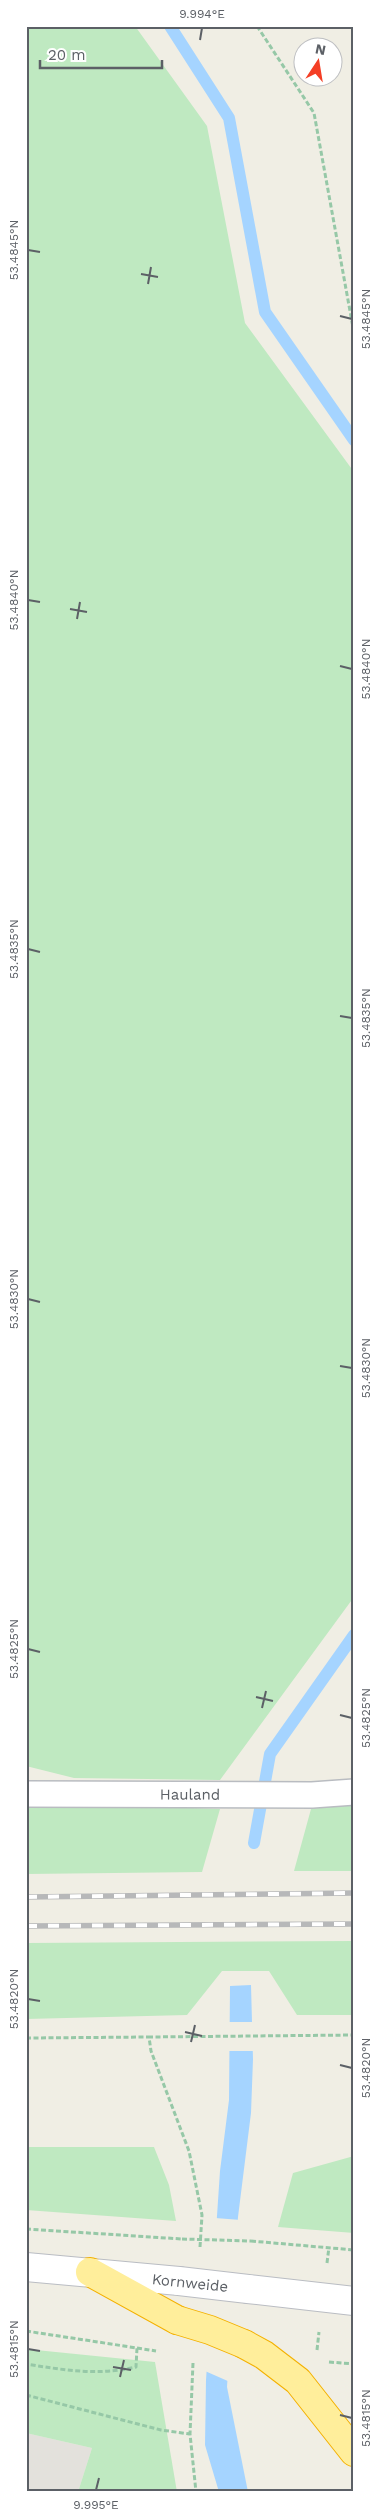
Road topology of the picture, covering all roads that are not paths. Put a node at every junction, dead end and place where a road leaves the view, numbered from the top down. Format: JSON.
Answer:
{"nodes":[{"id":1,"x":354,"y":1792,"type":"edge"},
{"id":2,"x":26,"y":1794,"type":"edge"},
{"id":3,"x":26,"y":2266,"type":"edge"},
{"id":4,"x":90,"y":2272,"type":"junction"},
{"id":5,"x":354,"y":2301,"type":"edge"},
{"id":6,"x":354,"y":2452,"type":"edge"}],
"edges":[{"from":1,"to":2,"type":"lane","name":"Hauland"},
{"from":3,"to":4,"type":"main road","name":"Kornweide"},
{"from":4,"to":5,"type":"main road","name":"Kornweide","bridge":true},
{"from":4,"to":6,"type":"highway","bridge":true}]}
